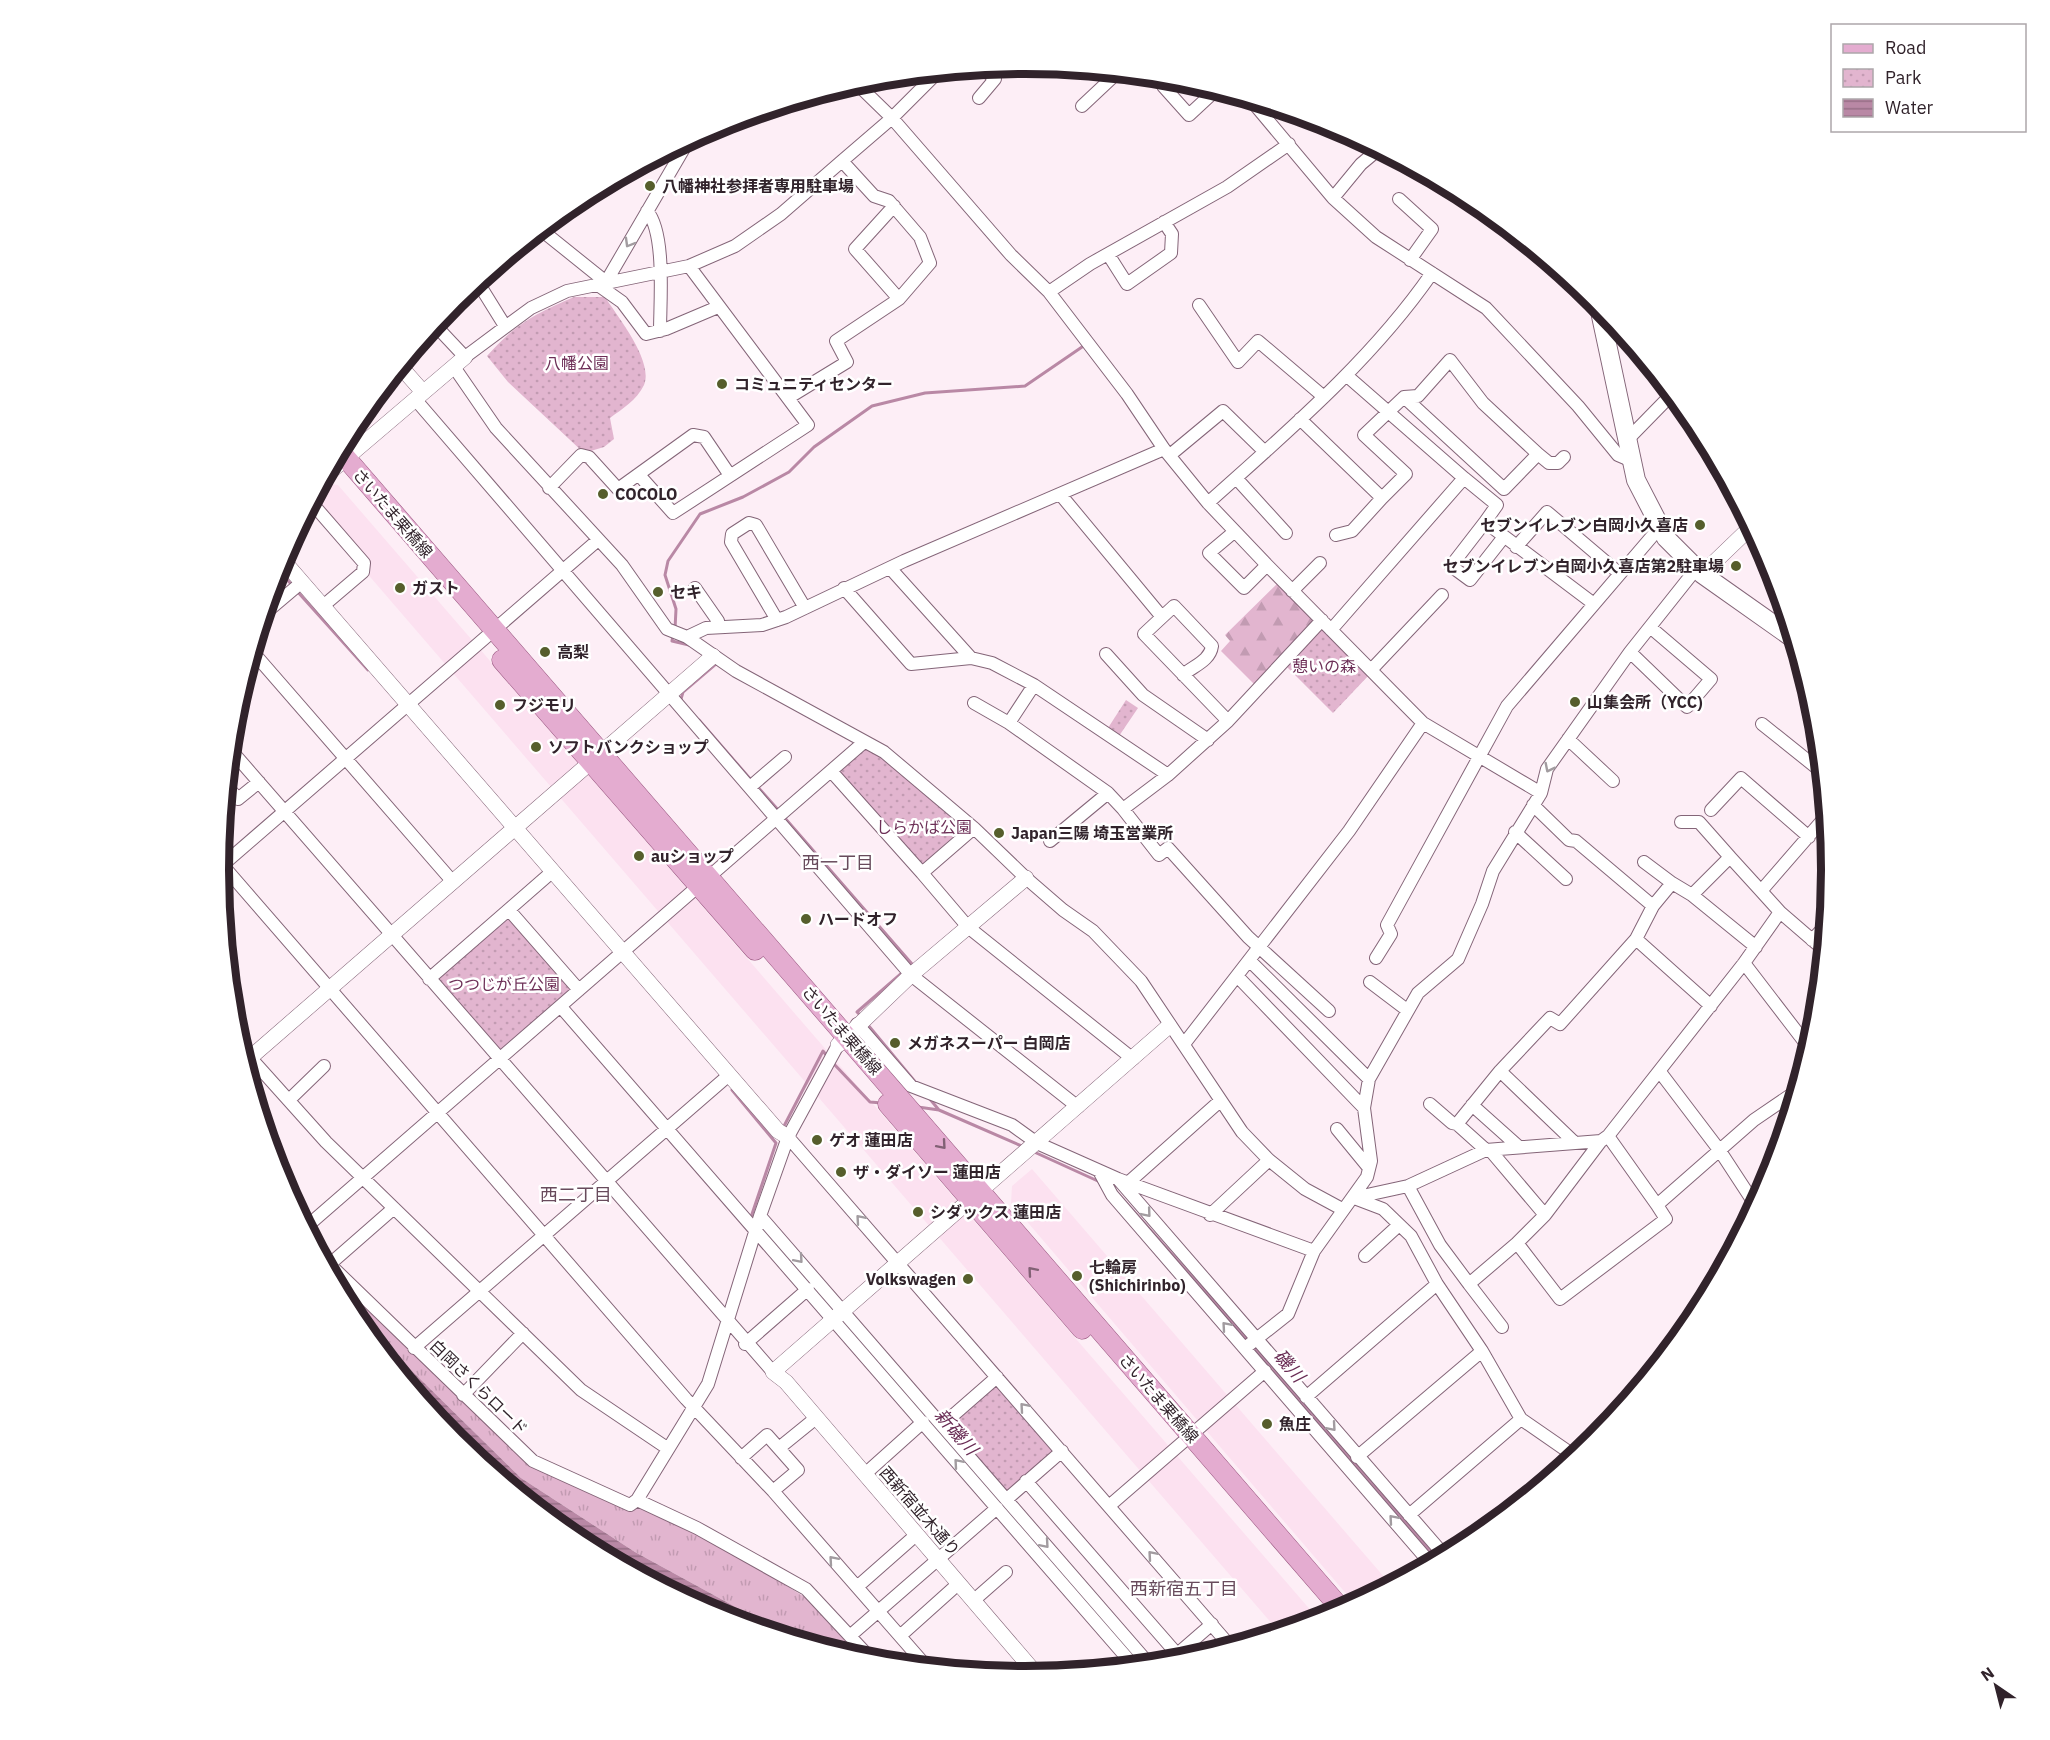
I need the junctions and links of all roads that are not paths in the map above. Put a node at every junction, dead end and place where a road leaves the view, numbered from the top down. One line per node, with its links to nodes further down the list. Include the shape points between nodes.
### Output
1 (989, 75): 7 (street, via 995,80)
2 (1111, 78): 8 (street)
3 (932, 79): 10 (street)
4 (1163, 86): 6 (street, via 1189,115)
5 (864, 90): 10 (street)
6 (1210, 96)
7 (979, 99)
8 (1082, 106)
9 (1259, 109): 11 (street)
10 (892, 118): 14 (street); 28 (street, via 1011,255)
11 (1289, 144): 15 (street); 19 (street, via 1227,187)
12 (682, 152): 18 (street)
13 (1373, 154): 15 (street)
14 (842, 161): 17 (street, via 874,196); 23 (street, via 751,236 715,257)
15 (1333, 198): 22 (street, via 1376,237)
16 (1400, 199): 22 (street, via 1432,229)
17 (894, 206): 29 (street, via 920,237 930,262); 29 (street, via 855,249)
18 (647, 212): 24 (street, via 655,220); 26 (street, one-way to 26)
19 (1164, 222): 21 (street); 21 (street, via 1172,234 1171,253 1127,284)
20 (546, 234): 26 (street)
21 (1108, 254): 28 (street)
22 (1410, 260): 25 (street)
23 (689, 266): 24 (street); 31 (street)
24 (660, 273): 26 (street); 35 (street)
25 (1432, 273): 38 (street, via 1399,318); 52 (street, via 1486,308 1618,455)
26 (602, 284): 33 (street, via 567,291); 35 (street, via 622,302 646,334)
27 (482, 288): 33 (street)
28 (1049, 292): 47 (street)
29 (899, 299): 41 (street, via 836,341 847,362)
30 (1199, 305): 40 (street, via 1238,362 1258,341)
31 (718, 307): 35 (street); 41 (street)
32 (1604, 324): 46 (main road)
33 (505, 326): 36 (street)
34 (439, 331): 36 (street)
35 (660, 331)
36 (459, 362): 39 (street); 58 (street, via 496,428)
37 (404, 372): 39 (street)
38 (1346, 375): 40 (street); 44 (street)
39 (419, 396): 50 (street); 76 (street)
40 (1324, 397): 45 (street)
41 (788, 398): 55 (street, via 808,425)
42 (1404, 398): 44 (street); 49 (street, via 1504,489); 49 (street, via 1418,396 1450,360 1483,403)
43 (1667, 399): 46 (street)
44 (1388, 411): 57 (street); 60 (street, via 1364,435 1406,474)
45 (1300, 419): 48 (street); 60 (street)
46 (1628, 439): 52 (main road)
47 (1167, 452): 48 (street, via 1224,411); 59 (street); 61 (street)
48 (1265, 452): 56 (street)
49 (1538, 454): 51 (street, via 1549,463 1558,463)
50 (345, 456)
51 (1564, 457)
52 (1632, 461): 64 (main road, via 1641,493)
53 (339, 466): 95 (main road, さいたま栗橋線)
54 (639, 474): 55 (street, via 673,513); 55 (street, via 693,435 704,437); 58 (street, via 618,489 589,457 581,455)
55 (729, 474)
56 (1236, 478): 61 (street); 67 (street)
57 (1464, 478): 63 (street, via 1497,505); 93 (street)
58 (549, 488): 70 (street)
59 (1060, 494): 75 (street); 88 (street)
60 (1382, 498): 68 (street, via 1352,531)
61 (1208, 503): 65 (street)
62 (316, 508): 86 (street, via 364,564 363,572)
63 (1485, 522): 69 (street); 69 (street, via 1452,566 1470,580)
64 (1660, 527): 77 (main road, via 1673,548); 78 (street)
65 (1234, 531): 73 (street); 73 (street, via 1209,554 1244,588)
66 (1745, 532): 77 (street)
67 (1286, 533)
68 (1336, 535)
69 (1503, 538): 71 (street)
70 (598, 540): 76 (street); 96 (street, via 622,566 667,629)
71 (1516, 547): 78 (street, via 1547,512); 84 (street)
72 (1320, 563): 82 (street)
73 (1267, 565): 82 (street)
74 (288, 567): 79 (street)
75 (890, 568): 81 (street); 101 (street)
76 (562, 570): 95 (street); 105 (street)
77 (1699, 572): 92 (street); 94 (main road)
78 (1619, 573): 84 (street)
79 (302, 582): 85 (street); 86 (street)
80 (695, 588): 91 (street)
81 (844, 588): 87 (street); 101 (street, via 911,664)
82 (1292, 591): 90 (street)
83 (1442, 594): 102 (street)
84 (1594, 604): 118 (street, via 1507,706)
85 (274, 606)
86 (323, 606): 107 (street)
87 (805, 608): 89 (street); 89 (street, via 756,525 749,523 732,534 731,542)
88 (1162, 617): 103 (street, via 1144,634); 103 (street, via 1174,606 1212,646 1203,662)
89 (777, 620): 91 (street, via 762,625)
90 (1322, 620): 93 (street); 108 (street)
91 (719, 627): 96 (street)
92 (1650, 627): 97 (street); 97 (street, via 1711,679 1687,707)
93 (1331, 630): 102 (street)
94 (1784, 632)
95 (489, 634): 107 (street); 117 (main road, さいたま栗橋線)
96 (687, 637): 99 (street)
97 (1630, 652): 112 (street)
98 (1106, 654): 113 (street, via 1143,695)
99 (712, 657): 105 (street); 114 (street)
100 (258, 658): 116 (street)
101 (971, 658): 104 (street, via 992,663)
102 (1371, 670): 110 (street)
103 (1183, 675): 108 (street)
104 (1034, 685): 109 (street); 122 (street)
105 (670, 694): 117 (street); 125 (street)
106 (974, 703): 109 (street)
107 (408, 705): 116 (street); 136 (street)
108 (1228, 721): 113 (street)
109 (1009, 723): 127 (street)
110 (1424, 723): 118 (street); 162 (street, via 1349,831)
111 (1762, 724): 120 (street)
112 (1568, 739): 123 (street); 128 (street, one-way to 128, via 1547,769)
113 (1208, 740): 122 (street)
114 (863, 743): 121 (street); 137 (street, via 884,752)
115 (785, 757): 125 (street)
116 (346, 758): 132 (street); 150 (street)
117 (596, 758): 136 (street); 149 (main road, さいたま栗橋線)
118 (1480, 758): 128 (street); 166 (street, via 1387,925 1391,934)
119 (236, 759): 124 (street)
120 (1815, 766)
121 (831, 771): 133 (street); 145 (street)
122 (1168, 775): 130 (street)
123 (1613, 781)
124 (259, 783): 126 (street, via 238,799); 132 (street)
125 (750, 787): 133 (street)
126 (232, 793)
127 (1108, 793): 130 (street); 140 (street)
128 (1541, 793): 129 (street)
129 (1533, 805): 138 (street); 154 (street, via 1569,840 1576,841)
130 (1123, 809): 162 (street, via 1159,855 1168,848 1248,937)
131 (1711, 810): 139 (street, via 1741,778)
132 (284, 812): 141 (street); 159 (street)
133 (776, 818): 149 (street); 169 (street)
134 (1681, 822): 142 (street, via 1700,822)
135 (1820, 823): 139 (street)
136 (515, 828): 144 (street); 150 (street)
137 (974, 828): 145 (street); 147 (street)
138 (1515, 832): 148 (street); 177 (street, via 1493,871 1458,959 1418,993)
139 (1809, 837): 152 (street)
140 (1050, 841)
141 (229, 857)
142 (1730, 857): 152 (street); 153 (street)
143 (1644, 862): 151 (street)
144 (553, 871): 155 (street); 165 (street)
145 (922, 873): 157 (street)
146 (229, 875): 173 (street)
147 (1026, 878): 157 (street); 179 (street, via 1093,931 1141,981)
148 (1566, 879)
149 (704, 881): 165 (street); 180 (main road, さいたま栗橋線)
150 (453, 882): 159 (street)
151 (1672, 883): 153 (street); 154 (street)
152 (1761, 891): 156 (street)
153 (1692, 895): 164 (street)
154 (1653, 906): 160 (street)
155 (509, 910): 171 (street); 174 (street)
156 (1780, 912): 161 (street); 164 (street)
157 (968, 927): 169 (street); 184 (street)
158 (1819, 933): 161 (street)
159 (391, 936): 171 (street); 173 (street)
160 (1636, 939): 176 (street); 188 (street, via 1560,1024 1550,1018)
161 (1812, 940): 163 (street)
162 (1260, 945): 167 (street); 178 (street)
163 (1818, 945)
164 (1756, 947): 168 (street)
165 (622, 952): 174 (street); 190 (street)
166 (1376, 958)
167 (1249, 960): 170 (street); 191 (street)
168 (1744, 963): 176 (street); 181 (street)
169 (911, 975): 180 (street); 197 (street)
170 (1237, 976): 182 (street); 198 (street)
171 (429, 979): 185 (street)
172 (1370, 982): 177 (street)
173 (330, 989): 183 (street); 199 (street)
174 (579, 990): 175 (street)
175 (561, 1006): 185 (street); 201 (street)
176 (1711, 1006): 189 (street)
177 (1407, 1010): 191 (street)
178 (1329, 1011)
179 (1169, 1026): 182 (street); 184 (street)
180 (847, 1035): 203 (street); 206 (street, via 911,1086 1012,1125); 217 (main road, さいたま栗橋線)
181 (1803, 1039)
182 (1184, 1044): 194 (street)
183 (251, 1056)
184 (1133, 1059): 197 (street)
185 (499, 1060): 199 (street); 215 (street)
186 (254, 1066): 193 (street)
187 (324, 1066): 193 (street)
188 (1500, 1071): 196 (street); 205 (street)
189 (1660, 1072): 204 (street); 209 (street)
190 (729, 1075): 201 (street); 203 (street, via 778,1131)
191 (1369, 1079): 198 (street)
192 (1788, 1097): 209 (street, via 1754,1120)
193 (289, 1100): 213 (street)
194 (1220, 1101): 210 (street); 214 (street)
195 (1430, 1104): 200 (street)
196 (1472, 1105): 200 (street); 207 (street)
197 (1078, 1107): 206 (street)
198 (1364, 1108): 211 (street)
199 (438, 1113): 213 (street); 229 (street)
200 (1457, 1124): 208 (street)
201 (666, 1129): 215 (street); 228 (street)
202 (1337, 1129): 211 (street)
203 (788, 1137): 225 (street); 234 (street, one-way to 203)
204 (1605, 1138): 205 (street); 220 (street); 224 (street)
205 (1573, 1141): 207 (street)
206 (1037, 1143): 212 (street); 217 (street)
207 (1519, 1147): 208 (street)
208 (1488, 1150): 216 (street); 224 (street)
209 (1720, 1151): 219 (street); 220 (street)
210 (1269, 1160): 222 (street, via 1305,1189); 223 (street)
211 (1369, 1168): 218 (street)
212 (1099, 1171): 214 (street); 247 (street, one-way to 212, via 1112,1195)
213 (363, 1177): 221 (street); 226 (street)
214 (1123, 1180): 223 (street); 244 (street, one-way to 244)
215 (605, 1182): 229 (street); 241 (street)
216 (1408, 1186): 218 (street); 237 (street, via 1440,1245)
217 (976, 1196): 234 (street); 259 (main road, さいたま栗橋線)
218 (1353, 1198): 222 (street); 227 (street, via 1383,1209)
219 (1750, 1198)
220 (1657, 1205): 230 (street, via 1666,1219 1560,1299)
221 (394, 1208): 233 (street); 239 (street)
222 (1342, 1209): 231 (street)
223 (1210, 1215): 231 (street)
224 (1545, 1215): 230 (street)
225 (760, 1216): 228 (street); 240 (street, one-way to 240)
226 (312, 1223)
227 (1399, 1226): 232 (street); 236 (street, via 1411,1236)
228 (756, 1230): 238 (street); 241 (street)
229 (544, 1234): 239 (street); 254 (street)
230 (1517, 1243): 237 (street)
231 (1314, 1251): 244 (street, via 1288,1314)
232 (1365, 1256)
233 (332, 1262)
234 (899, 1263): 240 (street); 251 (street)
235 (337, 1271): 246 (street, 白岡さくらロード)
236 (1437, 1284): 248 (street); 253 (street)
237 (1469, 1284): 242 (street)
238 (808, 1289): 240 (street); 245 (street)
239 (480, 1291): 243 (street); 246 (street)
240 (839, 1316): 250 (street); 257 (street); 258 (street)
241 (728, 1323): 245 (street); 254 (street, via 708,1384)
242 (1502, 1327)
243 (522, 1334): 252 (street); 260 (street, via 581,1390)
244 (1257, 1340): 247 (street); 253 (street)
245 (745, 1344): 250 (street)
246 (414, 1348): 252 (street, 白岡さくらロード)
247 (1245, 1348): 249 (street)
248 (1482, 1351): 256 (street); 264 (street)
249 (1264, 1371): 259 (street); 277 (street, one-way to 249)
250 (773, 1372): 255 (street, 西新宿並木通り)
251 (998, 1377): 258 (street); 262 (street, one-way to 251)
252 (463, 1395): 270 (street, 白岡さくらロード, via 533,1461 630,1505)
253 (1306, 1397): 264 (street, one-way to 264)
254 (693, 1407): 260 (street); 265 (street)
255 (816, 1418): 261 (street); 266 (street, 西新宿並木通り)
256 (1521, 1419): 263 (street); 273 (street)
257 (923, 1422): 266 (street); 272 (street, one-way to 257)
258 (942, 1425): 269 (street)
259 (1187, 1439): 271 (street); 282 (main road, さいたま栗橋線); 283 (main road, さいたま栗橋線)
260 (667, 1448): 270 (street)
261 (779, 1448): 265 (street, via 767,1435); 268 (street, via 798,1470)
262 (1062, 1451): 267 (street); 271 (street)
263 (1568, 1452)
264 (1357, 1457): 273 (street)
265 (741, 1458): 268 (street)
266 (865, 1474): 274 (street, 西新宿並木通り)
267 (1026, 1481): 269 (street); 291 (street)
268 (772, 1491): 280 (street, one-way to 268)
269 (1007, 1499): 292 (street, one-way to 292)
270 (637, 1500): 286 (street, via 697,1528 806,1589)
271 (1109, 1506): 285 (street, one-way to 271)
272 (997, 1508): 276 (street); 294 (street)
273 (1409, 1515): 275 (street)
274 (916, 1535): 276 (street, 西新宿並木通り); 280 (street)
275 (1439, 1550)
276 (938, 1558): 279 (street, 西新宿並木通り); 284 (street)
277 (1426, 1558)
278 (1006, 1572): 281 (street)
279 (958, 1584): 281 (street, 西新宿並木通り); 287 (street)
280 (857, 1587): 284 (street)
281 (973, 1601): 295 (street, 西新宿並木通り)
282 (1336, 1603)
283 (1325, 1608)
284 (878, 1610): 286 (street); 287 (street)
285 (1212, 1624): 288 (street); 290 (street)
286 (851, 1635): 289 (street)
287 (900, 1636): 293 (street)
288 (1225, 1640)
289 (863, 1649)
290 (1181, 1651)
291 (1175, 1652)
292 (1143, 1657)
293 (921, 1660)
294 (1129, 1660)
295 (1029, 1666)

